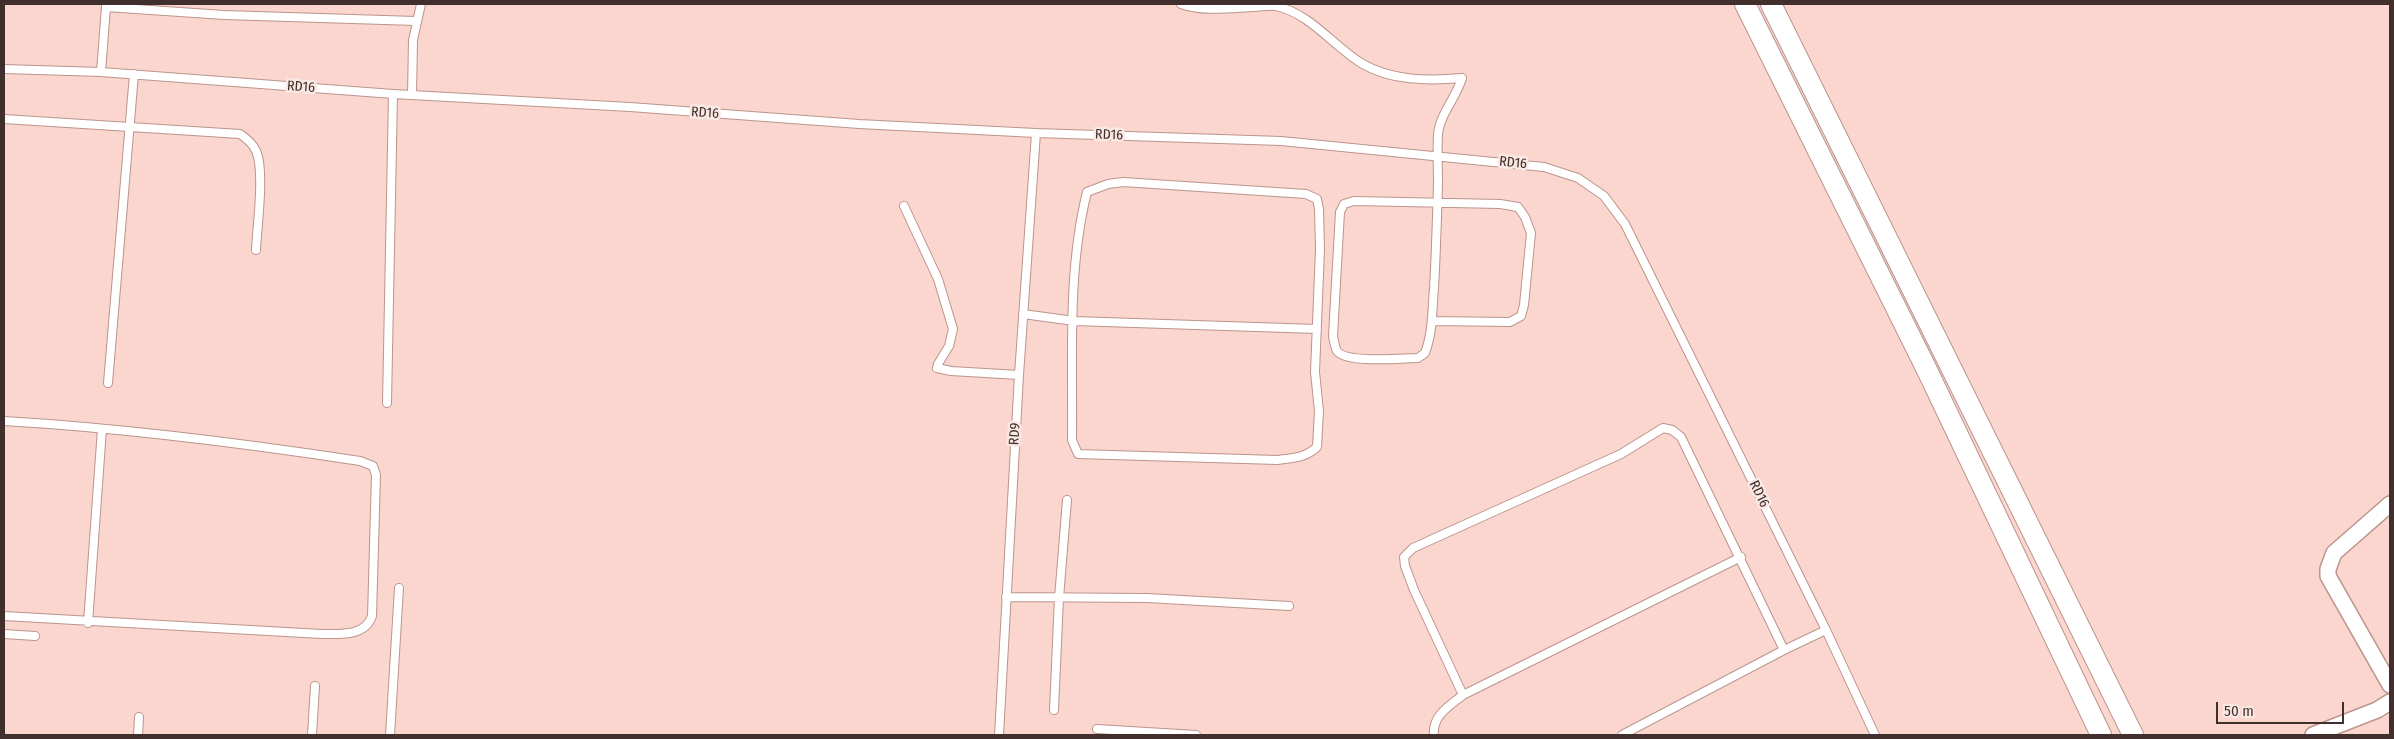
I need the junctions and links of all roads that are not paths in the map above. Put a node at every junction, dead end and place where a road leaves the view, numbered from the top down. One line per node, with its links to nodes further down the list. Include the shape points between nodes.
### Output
1 (421, 4): 6 (lane)
2 (1181, 4): 15 (lane, via 1203,8 1274,6 1299,15 1362,63 1400,78 1432,81 1462,78 1442,118)
3 (1745, 4): 56 (main road, via 1926,368)
4 (1772, 4): 57 (main road)
5 (106, 5): 6 (lane, via 224,15); 8 (lane)
6 (416, 21): 11 (lane)
7 (4, 69): 8 (lane, RD16)
8 (101, 72): 9 (lane, RD16)
9 (134, 74): 10 (lane, RD16); 13 (lane)
10 (393, 94): 11 (lane, RD16); 25 (lane)
11 (412, 95): 14 (lane, RD16)
12 (4, 119): 13 (lane)
13 (129, 128): 18 (lane, via 240,134 249,140 260,168); 24 (lane)
14 (1036, 133): 15 (lane, RD16, via 1281,141); 19 (lane, RD9)
15 (1438, 156): 16 (lane); 37 (lane, RD16, via 1544,167 1578,178 1604,196 1625,224)
16 (1438, 204): 21 (lane); 21 (lane, via 1518,207 1531,233 1521,316 1510,322); 21 (lane, via 1354,201 1344,204 1338,226 1333,336 1338,352 1345,357 1418,358 1425,353)
17 (904, 206): 23 (lane, via 938,279 952,329 949,346 937,368)
18 (256, 250)
19 (1023, 314): 20 (lane); 23 (lane, RD9)
20 (1074, 321): 22 (lane); 22 (lane, via 1075,262 1080,218 1087,192 1108,184 1139,182 1306,194 1316,199 1320,249); 22 (lane, via 1072,440 1078,454 1091,455 1277,460 1300,458 1310,453 1317,447)
21 (1432, 322)
22 (1317, 329)
23 (1019, 375): 32 (lane, RD9)
24 (108, 383)
25 (387, 403)
26 (4, 421): 27 (lane)
27 (102, 429): 36 (lane); 36 (lane, via 248,445 370,463 376,475 372,616 357,632 321,634)
28 (1067, 500): 33 (lane)
29 (2390, 504): 41 (street, via 2334,553 2328,569 2328,576)
30 (1741, 557): 40 (lane); 43 (lane); 43 (lane, via 1681,437 1663,428 1621,454 1414,548 1404,557 1405,566)
31 (399, 588): 50 (lane)
32 (1006, 597): 33 (lane); 51 (lane, RD9)
33 (1059, 598): 34 (lane, via 1147,598); 45 (lane)
34 (1289, 606)
35 (4, 616): 36 (lane)
36 (88, 623)
37 (1826, 630): 40 (lane); 55 (lane, RD16)
38 (4, 634): 39 (lane)
39 (35, 636)
40 (1784, 650): 54 (lane)
41 (2390, 685)
42 (315, 686): 49 (lane)
43 (1463, 694): 53 (lane, via 1438,716 1433,726)
44 (2390, 702): 58 (street)
45 (1054, 710)
46 (140, 717): 48 (lane)
47 (1097, 729): 52 (lane)
48 (138, 735)
49 (312, 735)
50 (390, 735)
51 (999, 735)
52 (1196, 735)
53 (1434, 735)
54 (1622, 735)
55 (1875, 735)
56 (2101, 735)
57 (2133, 735)
58 (2313, 735)

